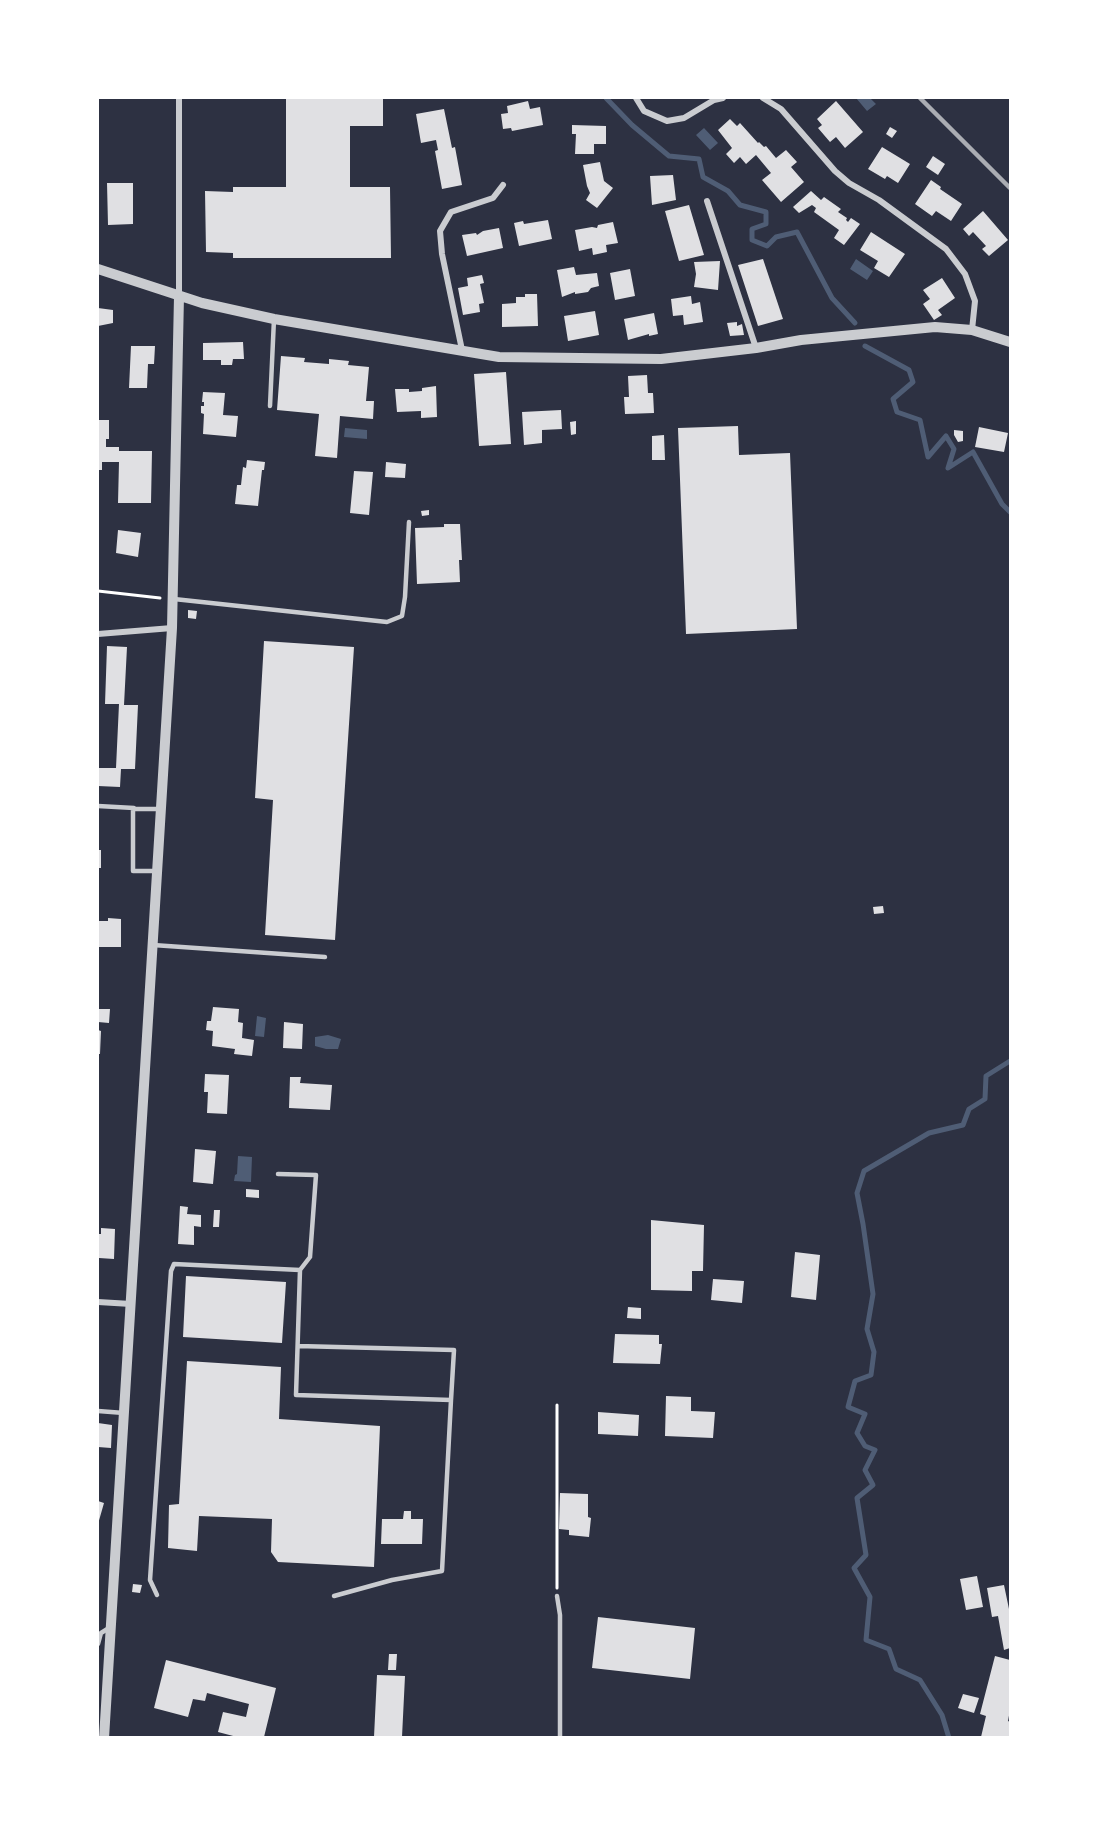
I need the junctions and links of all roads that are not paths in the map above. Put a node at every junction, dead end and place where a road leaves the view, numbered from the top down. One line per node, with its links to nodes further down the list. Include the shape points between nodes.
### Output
1 (179, 98): 8 (street)
2 (636, 98): 3 (street, via 644,111 667,120 684,118)
3 (723, 98)
4 (763, 98): 10 (street, via 781,109 849,183 946,249 964,274 975,301)
5 (503, 186): 13 (street, via 493,198 452,212 440,231)
6 (707, 201): 12 (street)
7 (98, 269): 8 (street)
8 (179, 296): 9 (street); 16 (street)
9 (274, 319): 13 (street); 14 (lane)
10 (972, 330): 11 (street); 12 (street, via 935,327)
11 (1011, 342)
12 (756, 348): 13 (street, via 661,359 608,360 499,357)
13 (462, 351)
14 (270, 406)
15 (409, 522): 16 (lane, via 402,616 387,622)
16 (174, 599): 17 (street)
17 (172, 628): 18 (street); 20 (street)
18 (98, 634)
19 (98, 806): 21 (lane)
20 (162, 808): 21 (lane); 22 (street)
21 (136, 809): 22 (lane, via 133,871)
22 (157, 871): 23 (street)
23 (153, 945): 24 (lane); 28 (street)
24 (325, 957)
25 (278, 1174): 26 (lane, via 316,1175 310,1257)
26 (300, 1270): 29 (lane); 33 (lane, via 174,1264 150,1580)
27 (98, 1302): 28 (street)
28 (131, 1304): 32 (street)
29 (298, 1346): 30 (lane, via 296,1395); 30 (lane, via 454,1350)
30 (451, 1400): 34 (lane, via 442,1571)
31 (98, 1410): 32 (lane)
32 (124, 1413): 36 (street)
33 (157, 1595)
34 (334, 1596)
35 (557, 1596): 39 (lane)
36 (111, 1627): 37 (lane, via 101,1633); 38 (street)
37 (98, 1644)
38 (104, 1737)
39 (560, 1737)

